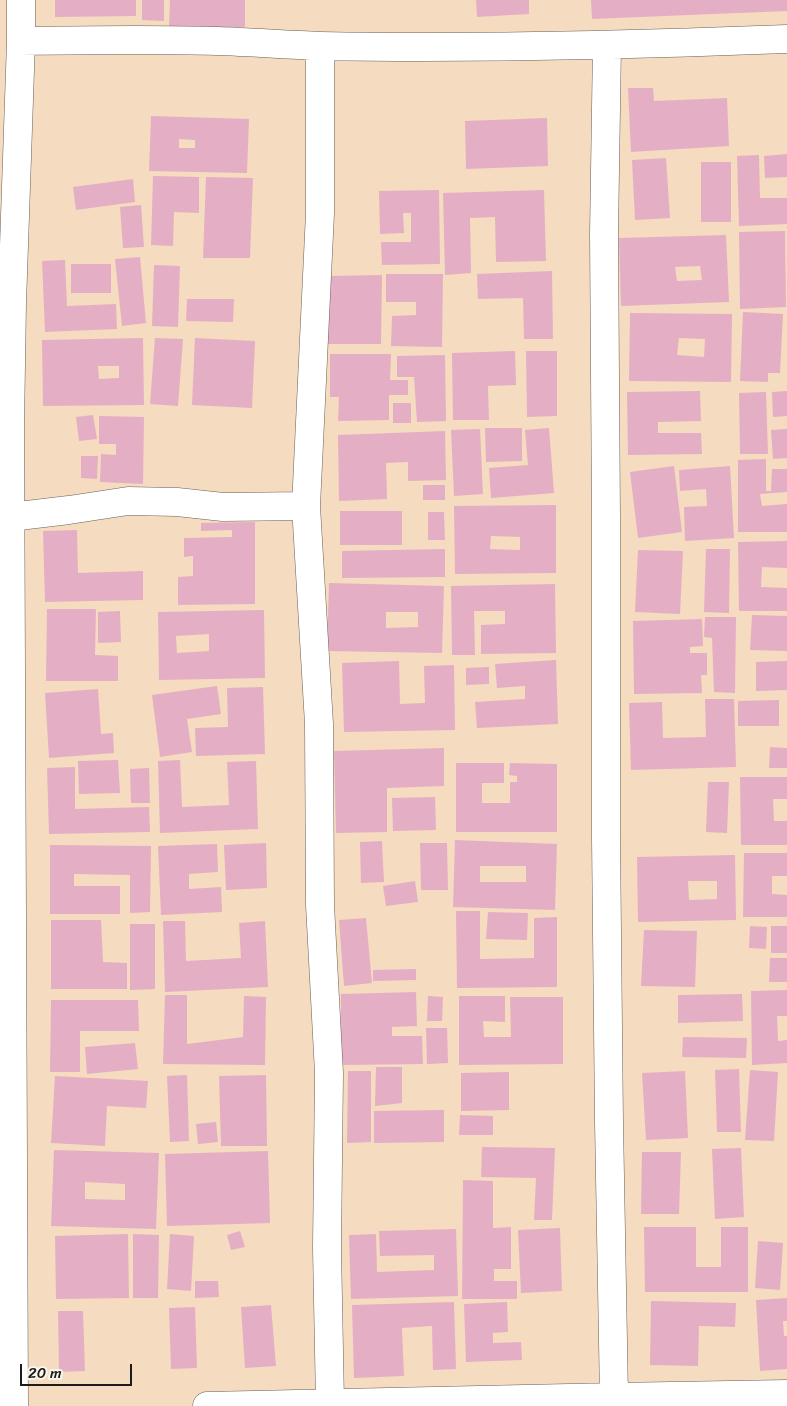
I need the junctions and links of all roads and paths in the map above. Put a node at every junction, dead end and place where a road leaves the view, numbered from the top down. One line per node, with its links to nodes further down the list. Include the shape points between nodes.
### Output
1 (21, 0): 3 (street)
2 (787, 39): 4 (street)
3 (21, 41): 5 (street, via 219,41); 7 (street, via 12,304)
4 (608, 45): 5 (street); 11 (street, via 604,234 606,838)
5 (320, 46): 6 (street, via 320,213)
6 (306, 506): 7 (street, via 223,507 128,501); 12 (street, via 319,724 320,905 329,1073 327,1248)
7 (10, 516): 8 (street)
8 (5, 553): 9 (street)
9 (6, 1095): 13 (street)
10 (787, 1394): 11 (street)
11 (614, 1397): 12 (street)
12 (330, 1403): 14 (street)
13 (14, 1406)
14 (207, 1406)

